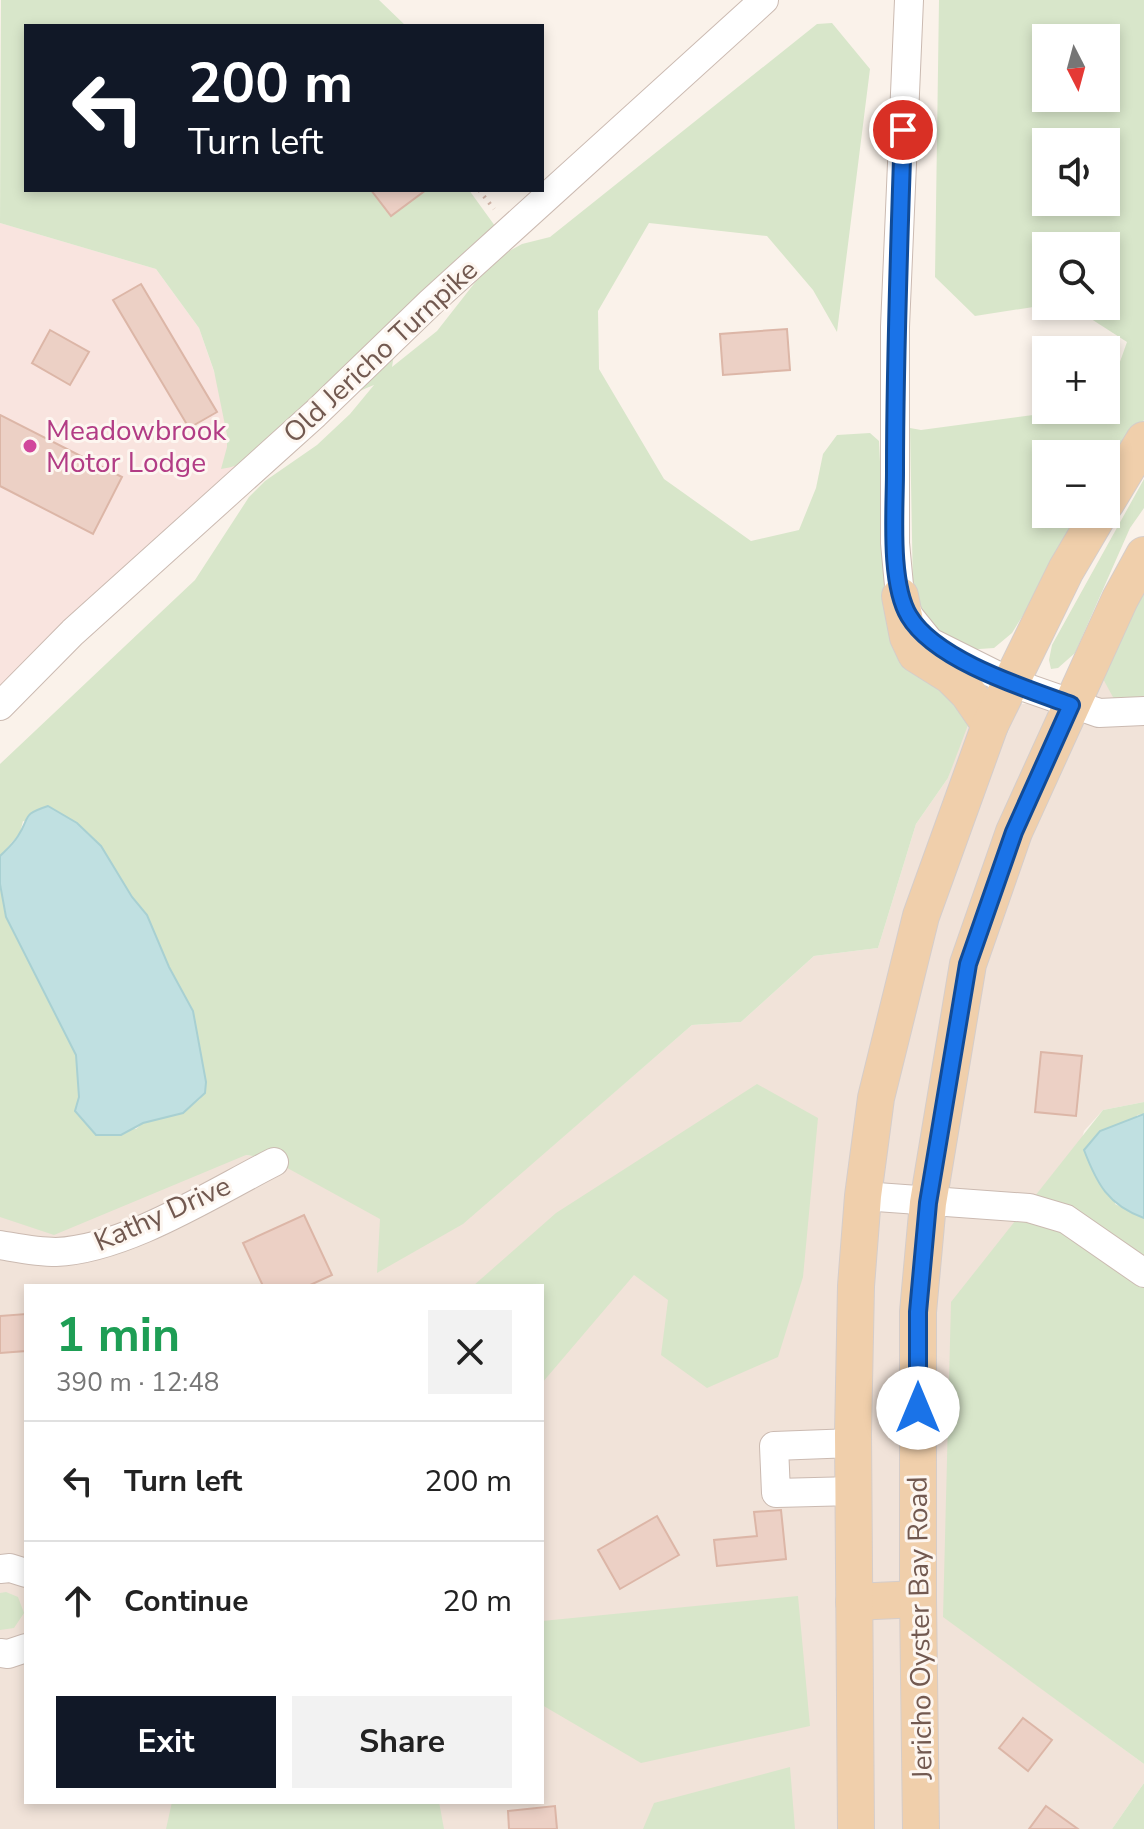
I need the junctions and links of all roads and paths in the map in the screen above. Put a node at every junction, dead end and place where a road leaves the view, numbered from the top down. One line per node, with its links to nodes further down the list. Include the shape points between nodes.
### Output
1 (764, 0): 10 (street, Old Jericho Turnpike, via 73,632)
2 (909, 0): 7 (street, via 895,327 895,543)
3 (1144, 440): 4 (main road)
4 (1120, 480)
5 (1091, 528): 8 (main road)
6 (1144, 555): 9 (main road, Jericho Oyster Bay Road)
7 (900, 596): 8 (street, via 930,642); 12 (main road, via 916,654 951,676)
8 (1010, 682): 9 (street); 12 (main road)
9 (1071, 705): 11 (street, via 1099,713); 15 (main road, Jericho Oyster Bay Road, via 1014,832 968,964)
10 (0, 706)
11 (1144, 711)
12 (990, 725): 14 (main road, via 921,916 876,1098)
13 (274, 1162): 16 (street, Kathy Drive, via 108,1242 54,1252)
14 (863, 1196): 15 (street); 18 (main road)
15 (928, 1203): 17 (street, via 1029,1208 1066,1219); 22 (main road, Jericho Oyster Bay Road, via 918,1312)
16 (0, 1245)
17 (1144, 1273)
18 (853, 1443): 19 (main road); 19 (street, via 774,1446 776,1493)
19 (854, 1491): 23 (main road)
20 (0, 1569): 21 (street)
21 (24, 1572)
22 (918, 1599): 23 (main road); 27 (main road, Jericho Oyster Bay Road)
23 (854, 1602): 26 (main road)
24 (24, 1649): 25 (street)
25 (0, 1653)
26 (856, 1829)
27 (921, 1829)

